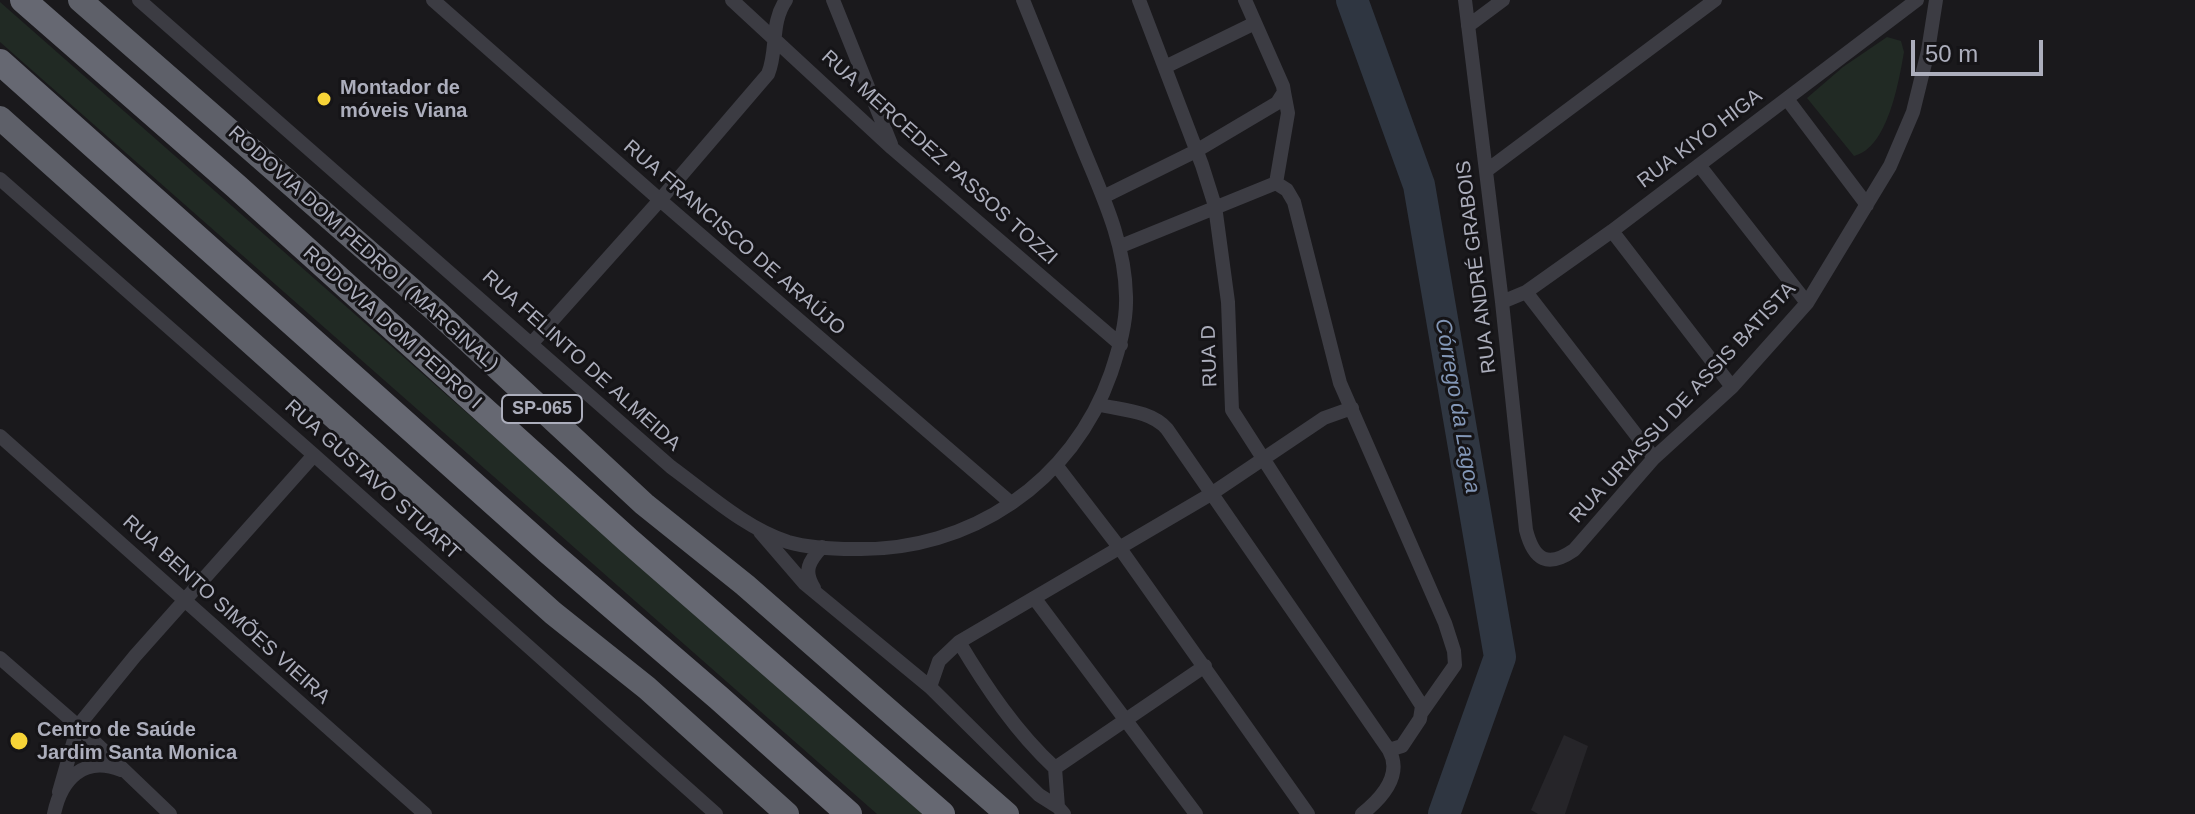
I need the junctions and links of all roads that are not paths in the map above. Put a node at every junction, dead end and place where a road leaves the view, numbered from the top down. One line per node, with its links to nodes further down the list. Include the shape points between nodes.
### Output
1 (23, 0): 76 (highway, RODOVIA DOM PEDRO I / SP-065)
2 (80, 0): 77 (highway, RODOVIA DOM PEDRO I (MARGINAL) / SP-065, via 435,310 644,504)
3 (139, 0): 39 (street, RUA FELINTO DE ALMEIDA)
4 (433, 0): 31 (street, RUA FRANCISCO DE ARAÚJO)
5 (732, 0): 18 (street, RUA MERCEDEZ PASSOS TOZZI)
6 (786, 0): 18 (street)
7 (833, 0): 24 (street)
8 (1023, 0): 30 (street, RUA FELINTO DE ALMEIDA)
9 (1139, 0): 20 (street, RUA D)
10 (1245, 0): 16 (street)
11 (1465, 0): 17 (street, RUA ANDRÉ GRABOIS)
12 (1503, 0): 17 (street)
13 (1715, 0): 27 (street)
14 (1917, 0): 22 (street, RUA KIYO HIGA)
15 (1936, 0): 32 (street, RUA URIASSU DE ASSIS BATISTA, via 1913,112)
16 (1255, 23): 20 (street); 21 (street)
17 (1468, 26): 27 (street, RUA ANDRÉ GRABOIS)
18 (774, 36): 24 (street, RUA MERCEDEZ PASSOS TOZZI); 31 (street, via 768,74)
19 (0, 62): 75 (highway)
20 (1165, 67): 25 (street, RUA D)
21 (1284, 92): 25 (street, via 1277,103); 29 (street, via 1288,113)
22 (1787, 99): 26 (street, RUA KIYO HIGA); 32 (street)
23 (0, 118): 74 (highway, via 553,613 647,688)
24 (892, 148): 40 (street, RUA MERCEDEZ PASSOS TOZZI)
25 (1196, 151): 30 (street); 33 (street, RUA D)
26 (1699, 165): 34 (street, RUA KIYO HIGA); 38 (street)
27 (1486, 171): 37 (street, RUA ANDRÉ GRABOIS)
28 (0, 179): 45 (street, RUA GUSTAVO STUART)
29 (1276, 183): 33 (street); 43 (street, via 1294,202 1340,383)
30 (1103, 197): 35 (street, RUA FELINTO DE ALMEIDA)
31 (660, 200): 39 (street); 50 (street, RUA FRANCISCO DE ARAÚJO)
32 (1867, 205): 38 (street, RUA URIASSU DE ASSIS BATISTA)
33 (1215, 206): 35 (street); 47 (street, RUA D, via 1228,302 1232,410)
34 (1612, 231): 36 (street, RUA KIYO HIGA); 41 (street)
35 (1121, 246): 40 (street, RUA FELINTO DE ALMEIDA, via 1127,298)
36 (1526, 292): 37 (street, RUA KIYO HIGA); 46 (street)
37 (1502, 302): 52 (street, RUA ANDRÉ GRABOIS)
38 (1807, 303): 41 (street, RUA URIASSU DE ASSIS BATISTA)
39 (532, 343): 51 (street, RUA FELINTO DE ALMEIDA, via 671,467)
40 (1121, 345): 42 (street, RUA FELINTO DE ALMEIDA)
41 (1732, 387): 46 (street, RUA URIASSU DE ASSIS BATISTA)
42 (1100, 405): 48 (street, RUA FELINTO DE ALMEIDA); 49 (street, via 1160,421)
43 (1352, 408): 47 (street, via 1324,418); 62 (street, via 1454,651 1455,665)
44 (0, 436): 57 (street, RUA BENTO SIMÕES VIEIRA)
45 (314, 455): 57 (street); 73 (street, RUA GUSTAVO STUART)
46 (1654, 458): 52 (street, RUA URIASSU DE ASSIS BATISTA, via 1574,550 1560,559 1538,556)
47 (1262, 459): 49 (street); 62 (street, RUA D)
48 (1056, 465): 50 (street, RUA FELINTO DE ALMEIDA); 54 (street)
49 (1211, 494): 54 (street); 65 (street)
50 (1011, 503): 53 (street, RUA FELINTO DE ALMEIDA, via 969,528 909,546)
51 (757, 529): 53 (street, RUA FELINTO DE ALMEIDA); 55 (street)
52 (1526, 530)
53 (822, 547): 55 (street, via 807,572)
54 (1119, 547): 56 (street); 60 (street)
55 (816, 592): 61 (street)
56 (1035, 599): 58 (street); 63 (street)
57 (185, 600): 64 (street); 72 (street, RUA BENTO SIMÕES VIEIRA)
58 (959, 642): 61 (street, via 939,661); 66 (street, via 987,688)
59 (0, 658): 64 (street)
60 (1205, 666): 63 (street); 79 (street)
61 (930, 687): 69 (street, via 1039,795)
62 (1422, 712): 65 (street, via 1402,746)
63 (1127, 720): 66 (street); 78 (street)
64 (78, 726): 67 (street); 68 (street)
65 (1389, 750): 80 (street, via 1390,783)
66 (1055, 768): 69 (street)
67 (122, 770): 68 (street, via 88,767); 71 (street)
68 (59, 792): 70 (street)
69 (1061, 810)
70 (54, 814)
71 (170, 814)
72 (425, 814)
73 (716, 814)
74 (787, 814)
75 (849, 814)
76 (942, 814)
77 (1007, 814)
78 (1196, 814)
79 (1308, 814)
80 (1362, 814)

